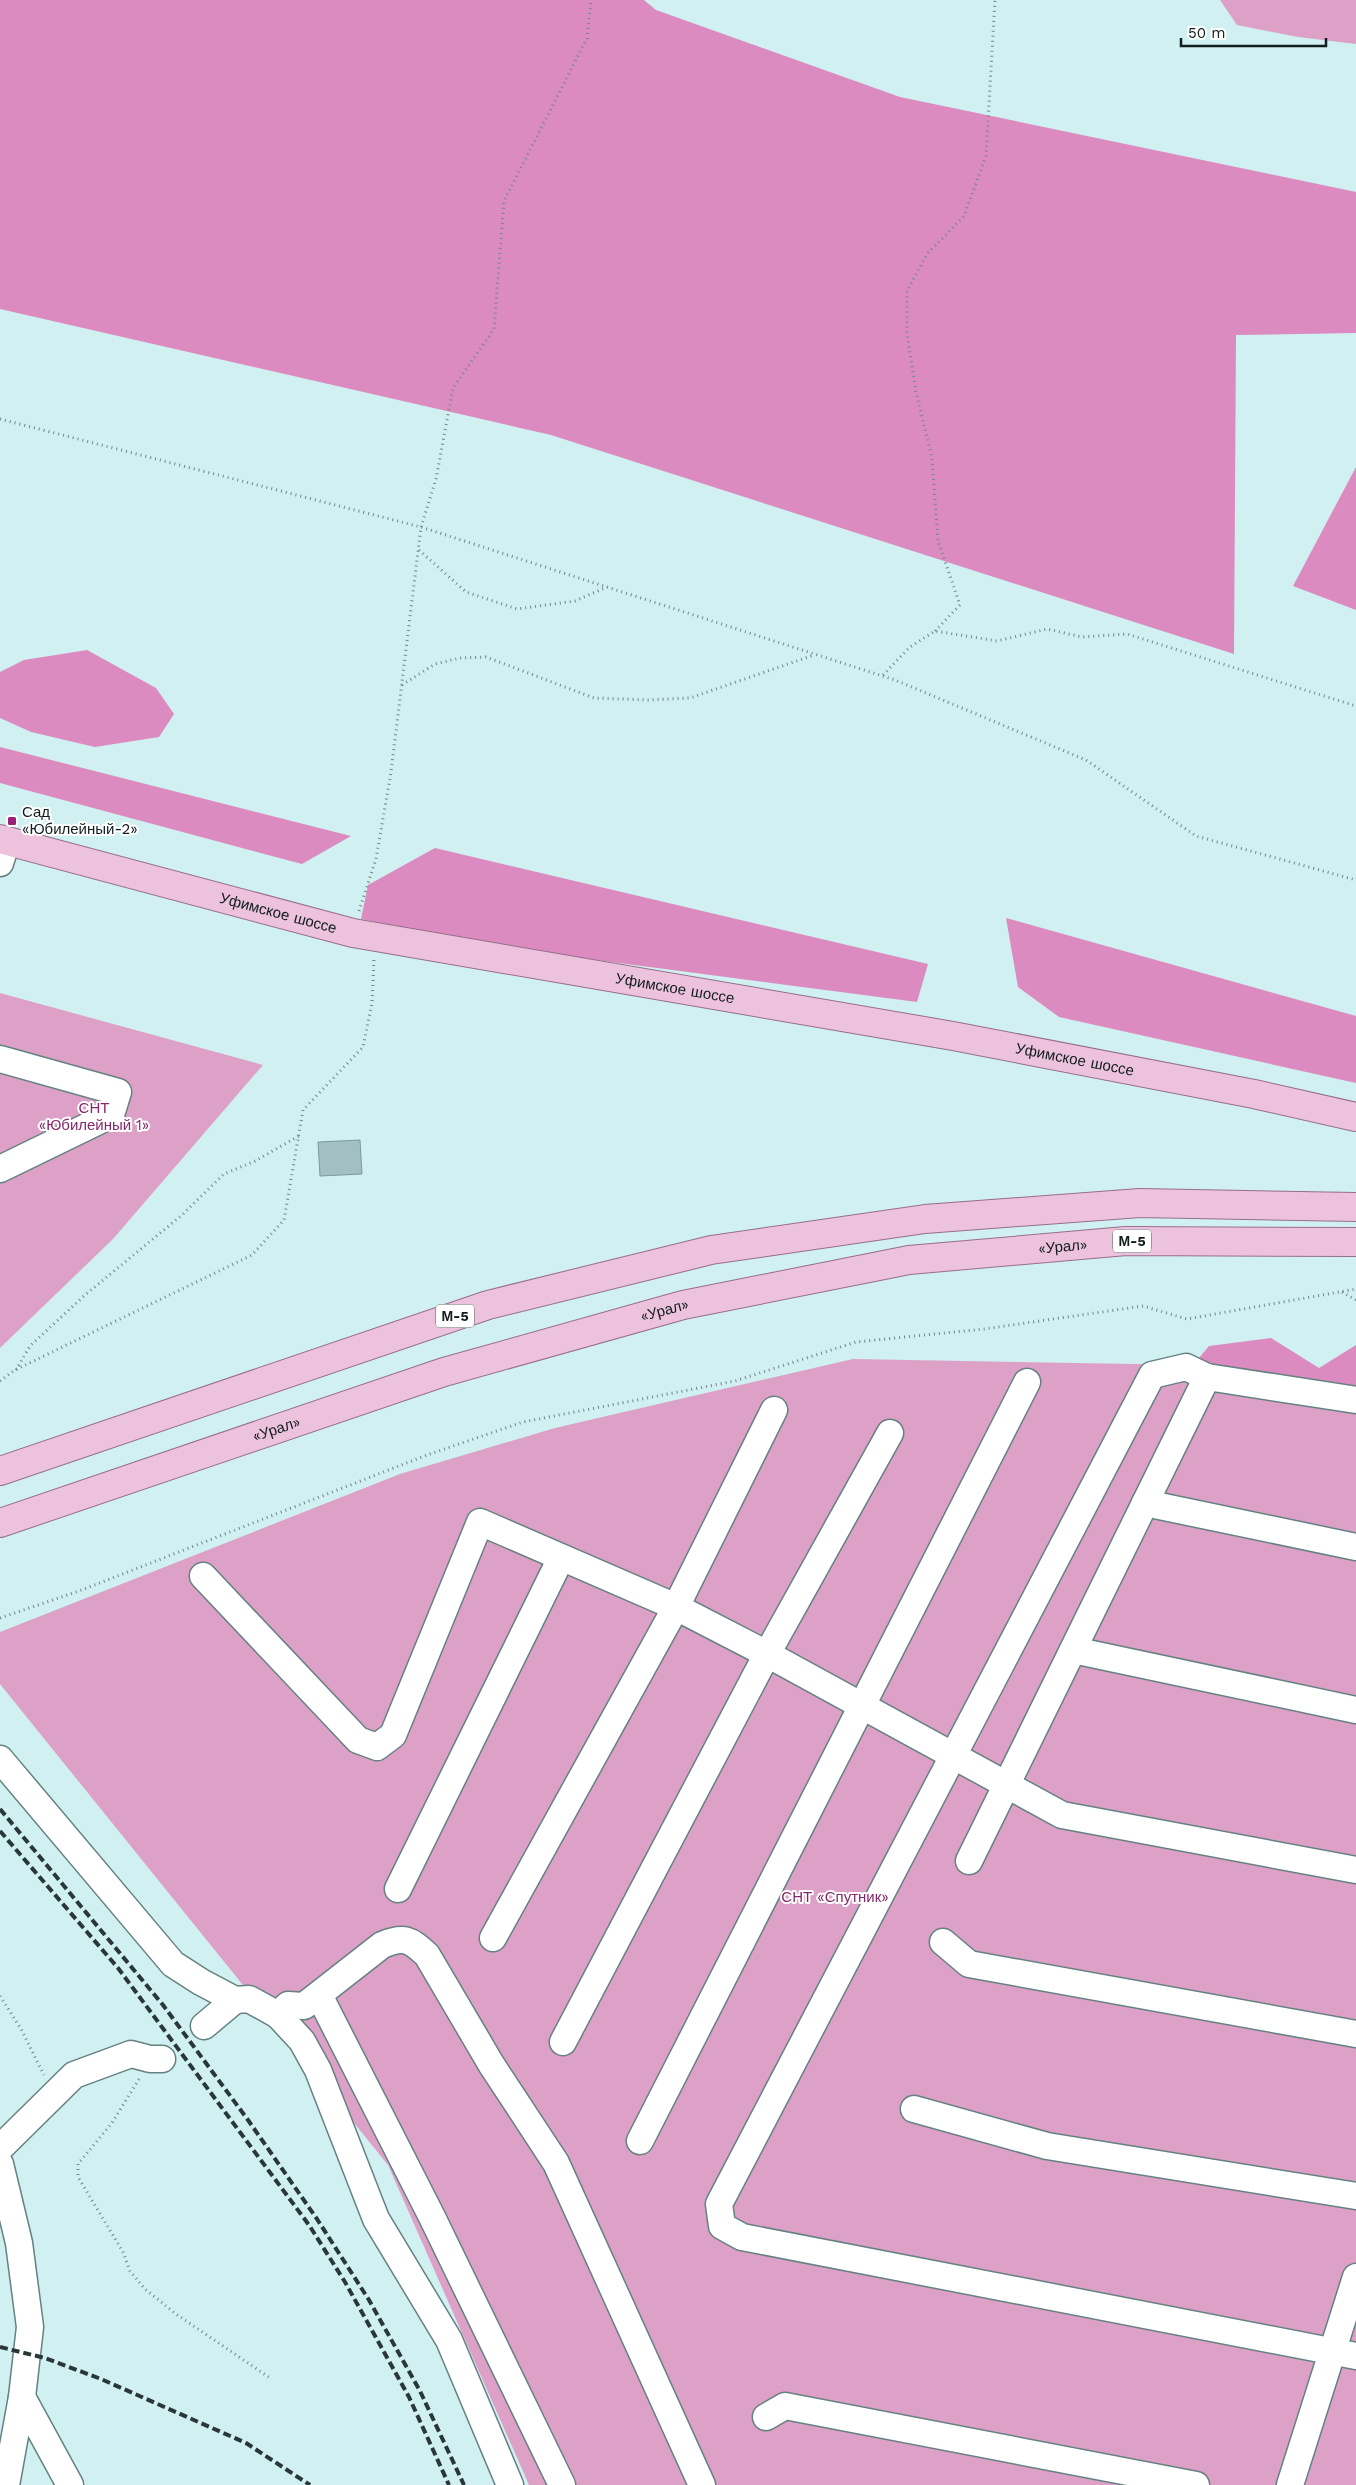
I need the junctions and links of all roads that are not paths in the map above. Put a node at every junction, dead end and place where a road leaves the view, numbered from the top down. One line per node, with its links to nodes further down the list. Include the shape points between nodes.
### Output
1 (2, 848): 3 (main road, Уфимское шоссе, via 364,936 953,1036)
2 (0, 1059): 4 (street, via 118,1092 111,1115)
3 (1356, 1117)
4 (0, 1169)
5 (1356, 1207): 12 (main road, М-5, via 1140,1203 925,1218 712,1250 488,1305)
6 (1356, 1242): 14 (main road, «Урал» / М-5, via 1126,1241 909,1260 683,1305 444,1372)
7 (1207, 1378): 9 (street); 13 (street); 23 (street, via 1186,1366 1152,1375)
8 (1027, 1382): 21 (street)
9 (1356, 1400)
10 (774, 1410): 18 (street)
11 (890, 1433): 20 (street)
12 (0, 1471)
13 (1145, 1503): 15 (street); 19 (street)
14 (0, 1524)
15 (1356, 1546)
16 (562, 1558): 17 (street, via 480,1522 393,1735 377,1747 358,1740); 18 (street); 28 (street)
17 (203, 1576)
18 (676, 1607): 20 (street); 29 (street)
19 (1073, 1650): 22 (street); 25 (street)
20 (767, 1654): 21 (street); 36 (street)
21 (862, 1705): 23 (street); 39 (street)
22 (1356, 1710)
23 (952, 1755): 25 (street); 44 (street, via 719,2204 722,2226 742,2237)
24 (0, 1759): 32 (street, via 173,1964)
25 (1008, 1784): 26 (street); 27 (street, via 1062,1815)
26 (969, 1861)
27 (1356, 1870)
28 (398, 1889)
29 (493, 1938)
30 (943, 1942): 35 (street, via 969,1964)
31 (319, 1995): 33 (street, via 304,2006 288,2005); 50 (street, via 432,2217); 51 (street, via 382,1945 396,1939 412,1941 427,1955 491,2064 556,2163)
32 (235, 2000): 33 (street, via 249,1999); 34 (street)
33 (278, 2015): 49 (street, via 302,2041 318,2070 376,2220 449,2340)
34 (204, 2026)
35 (1356, 2034)
36 (562, 2042)
37 (156, 2059): 40 (street, via 131,2054 74,2075)
38 (914, 2109): 42 (street, via 1047,2146)
39 (640, 2140)
40 (0, 2148)
41 (0, 2164): 45 (street, via 19,2243 30,2327)
42 (1356, 2196)
43 (1356, 2277): 44 (street)
44 (1344, 2354): 53 (street)
45 (22, 2397): 47 (street); 48 (street)
46 (766, 2417): 52 (street, via 785,2406)
47 (6, 2485)
48 (70, 2485)
49 (510, 2485)
50 (562, 2485)
51 (702, 2485)
52 (1196, 2485)
53 (1290, 2485)

